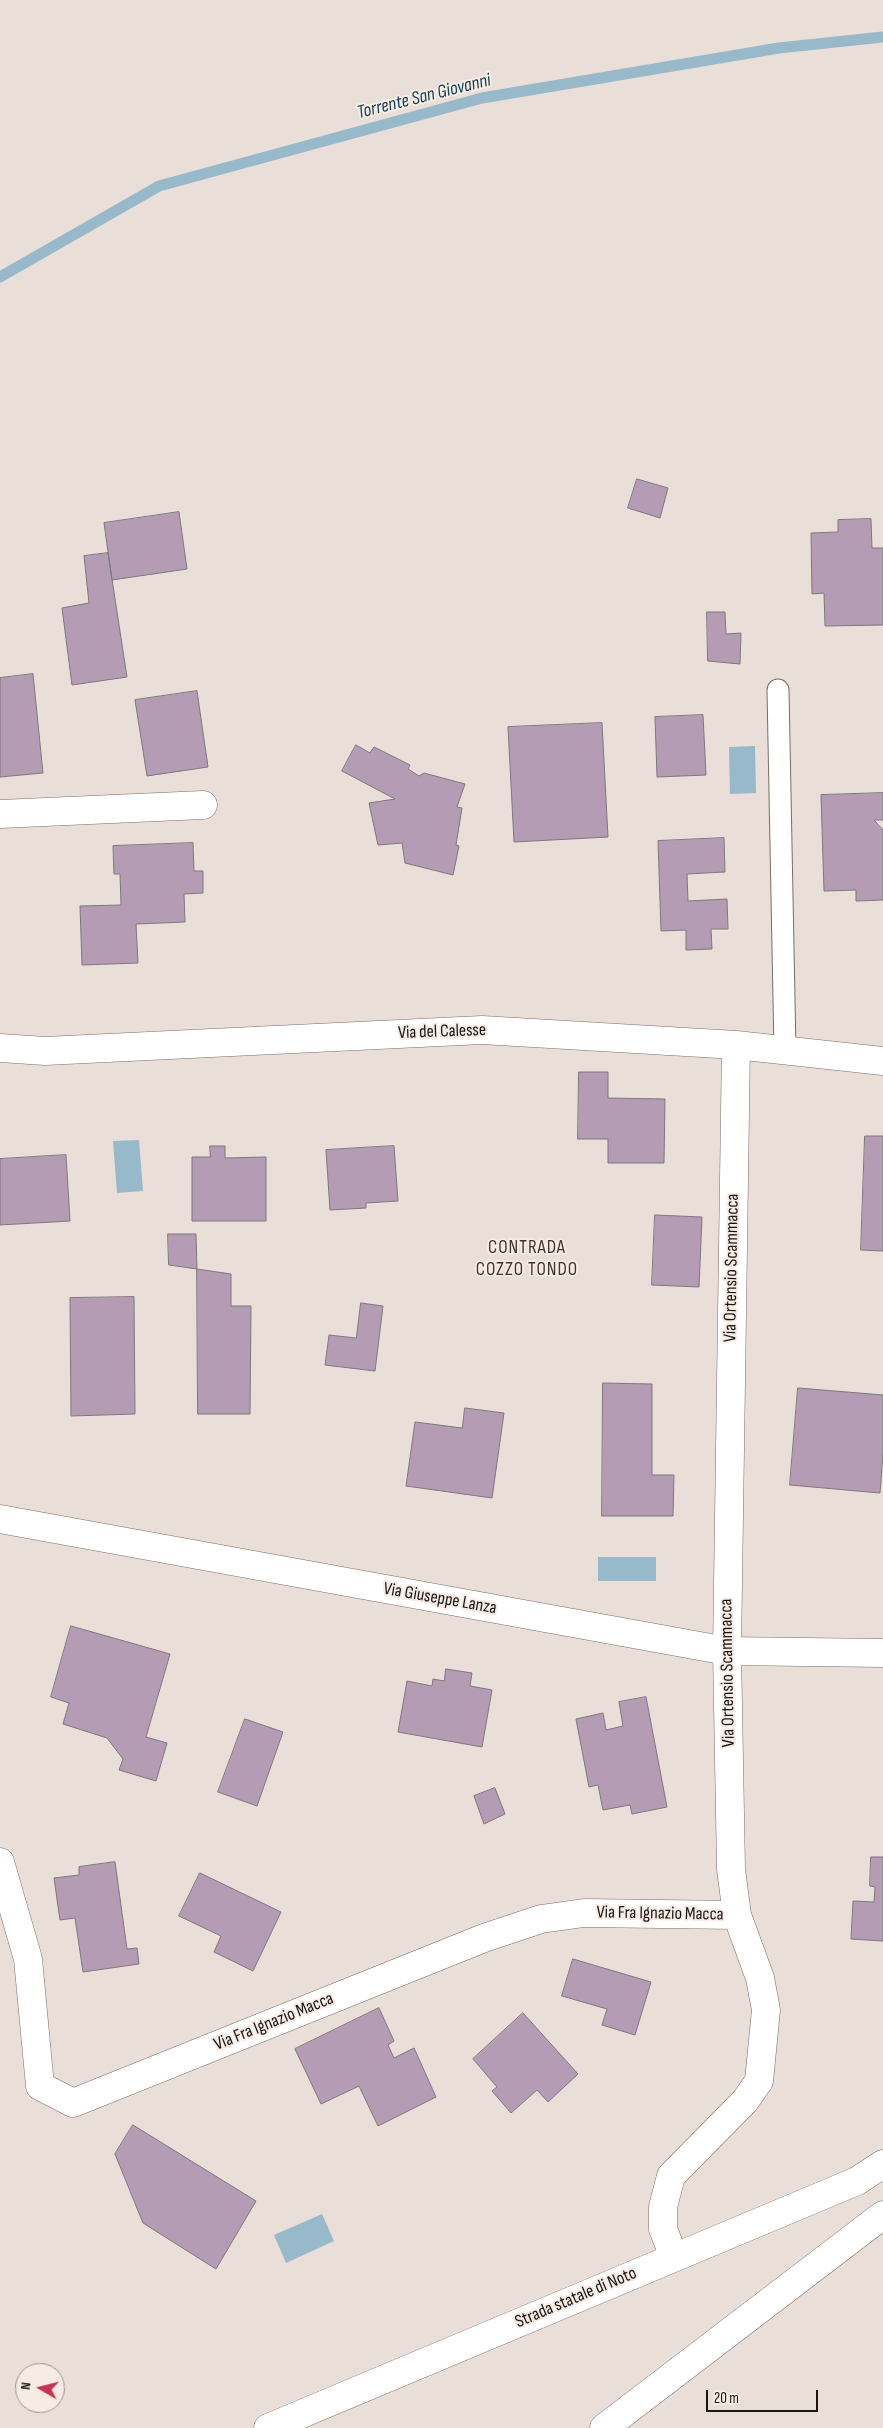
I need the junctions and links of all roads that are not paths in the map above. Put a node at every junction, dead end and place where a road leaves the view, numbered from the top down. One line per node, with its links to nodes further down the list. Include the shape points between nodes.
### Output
1 (778, 690): 6 (lane)
2 (203, 805): 3 (street)
3 (0, 814)
4 (736, 1046): 5 (street, Via del Calesse, via 482,1030 45,1051); 6 (street, Via del Calesse); 9 (street, Via Ortensio Scammacca)
5 (0, 1048)
6 (785, 1051): 7 (street, Via del Calesse)
7 (883, 1061)
8 (0, 1519): 9 (street, Via Giuseppe Lanza)
9 (727, 1651): 10 (street, Via Giuseppe Lanza); 12 (street, Via Ortensio Scammacca, via 731,1869)
10 (883, 1654)
11 (0, 1862): 12 (street, Via Fra Ignazio Macca, via 28,1959 40,2086 73,2103 484,1938 541,1919 584,1913)
12 (737, 1915): 15 (street, Via Ortensio Scammacca, via 760,1978 766,2010 759,2081 745,2101 671,2176 663,2207 663,2229)
13 (883, 2164): 15 (street, Strada statale di Noto, via 857,2181)
14 (883, 2215): 17 (street)
15 (674, 2257): 16 (street, Strada statale di Noto)
16 (268, 2428)
17 (604, 2428)

